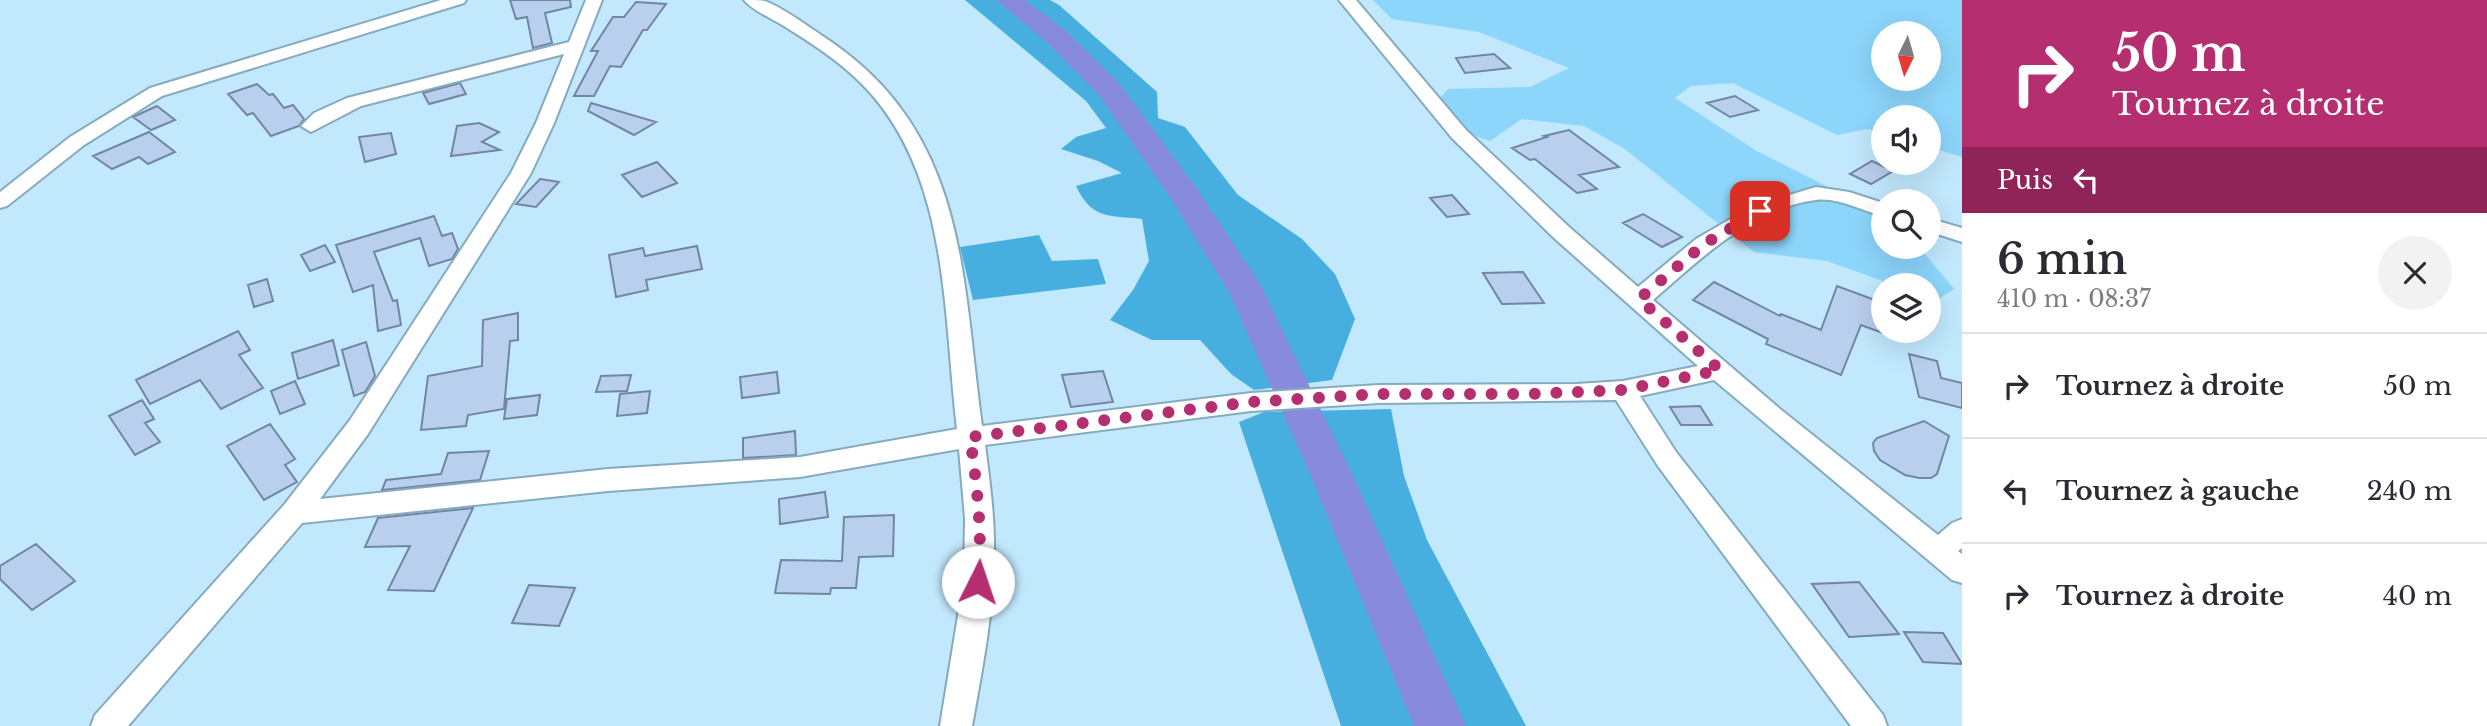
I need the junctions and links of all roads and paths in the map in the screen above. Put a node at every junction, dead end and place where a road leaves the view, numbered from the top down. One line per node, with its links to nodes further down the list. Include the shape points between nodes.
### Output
1 (458, 0): 7 (street, via 156,93 77,141)
2 (594, 0): 5 (street)
3 (752, 0): 14 (street, via 863,76 894,107 912,138 937,200 950,259)
4 (1347, 0): 11 (street, via 1483,159)
5 (576, 45): 6 (street, via 354,102); 15 (street, via 514,185 359,427)
6 (311, 126)
7 (0, 202)
8 (1871, 205): 11 (street, via 1816,193 1760,211 1704,244)
9 (1941, 228): 10 (street)
10 (1962, 235)
11 (1639, 299): 12 (street)
12 (1720, 370): 13 (street); 17 (street)
13 (1623, 390): 14 (street, via 1378,394 1251,402); 21 (street, via 1667,459)
14 (970, 437): 15 (street, via 800,467 608,480); 20 (street, via 980,558)
15 (294, 513): 19 (street)
16 (1962, 531): 17 (street)
17 (1938, 551): 18 (street)
18 (1962, 571)
19 (107, 726)
20 (956, 726)
21 (1871, 726)

